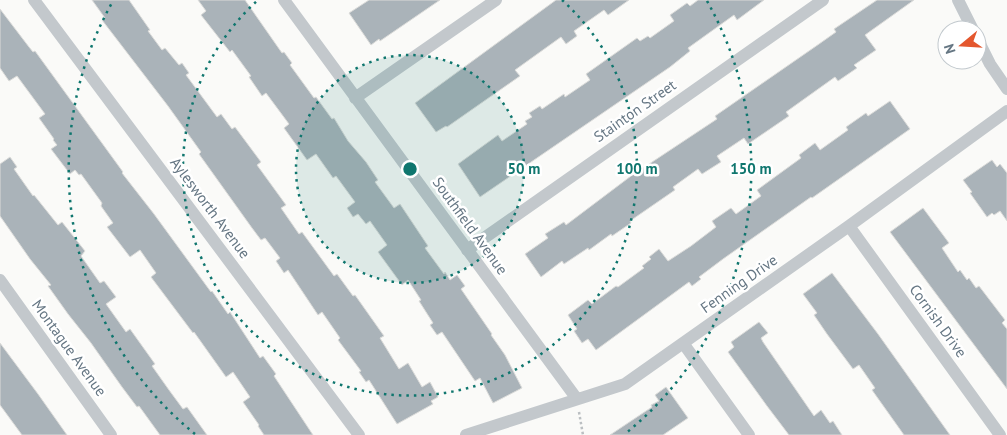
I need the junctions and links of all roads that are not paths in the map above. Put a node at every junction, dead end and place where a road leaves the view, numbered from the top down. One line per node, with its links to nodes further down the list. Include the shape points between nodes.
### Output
1 (34, 0): 17 (street, Aylesworth Avenue)
2 (284, 0): 9 (street, Southfield Avenue)
3 (496, 0): 9 (street)
4 (823, 0): 12 (street, Stainton Street)
5 (958, 0): 6 (street)
6 (968, 20)
7 (987, 58): 8 (street)
8 (1007, 89)
9 (355, 98): 12 (street, Southfield Avenue)
10 (1007, 111): 11 (street, Fenning Drive)
11 (849, 226): 14 (street, Fenning Drive); 20 (street, Cornish Drive)
12 (467, 250): 15 (street, Southfield Avenue)
13 (0, 280): 16 (street, Montague Avenue)
14 (683, 343): 15 (street, Fenning Drive, via 625,384); 19 (street)
15 (576, 399): 18 (street, Fenning Drive)
16 (111, 435)
17 (359, 435)
18 (466, 435)
19 (749, 435)
20 (1000, 435)

